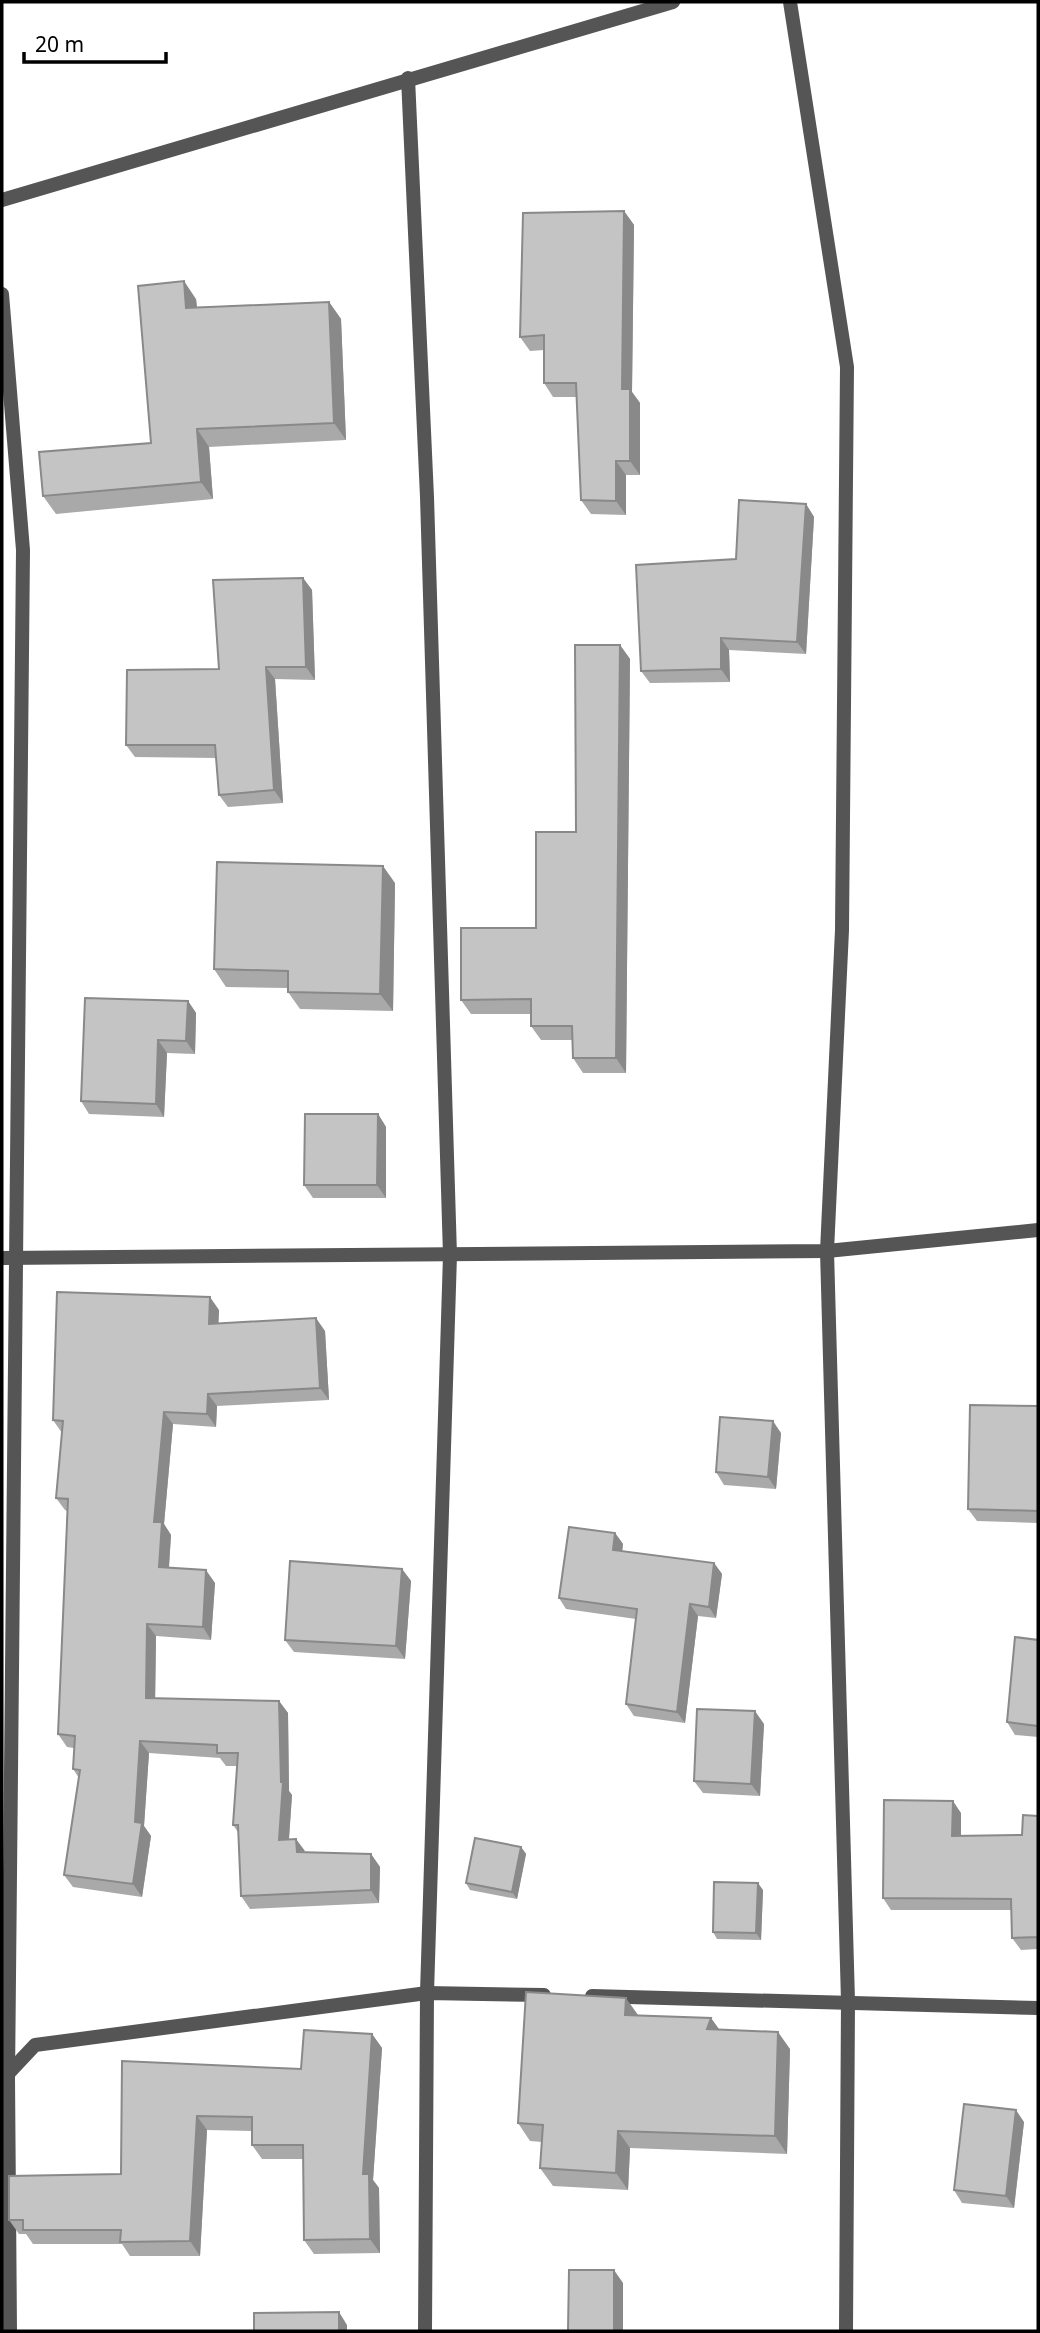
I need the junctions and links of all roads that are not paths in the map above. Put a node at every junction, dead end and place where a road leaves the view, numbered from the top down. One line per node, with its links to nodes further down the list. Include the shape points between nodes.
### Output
1 (673, 2): 3 (street)
2 (790, 2): 7 (street, via 847,367 842,930)
3 (408, 78): 4 (street); 8 (street, via 427,510)
4 (2, 200)
5 (2, 294): 9 (street, via 23,550)
6 (1038, 1230): 7 (street)
7 (827, 1251): 8 (street); 11 (street)
8 (450, 1255): 9 (street); 10 (street)
9 (8, 1257): 13 (street, via 16,1466)
10 (427, 1993): 11 (street); 13 (street, via 35,2046); 15 (street)
11 (848, 2001): 12 (street); 16 (street)
12 (1038, 2008)
13 (5, 2078): 14 (street)
14 (10, 2331)
15 (425, 2331)
16 (846, 2331)

